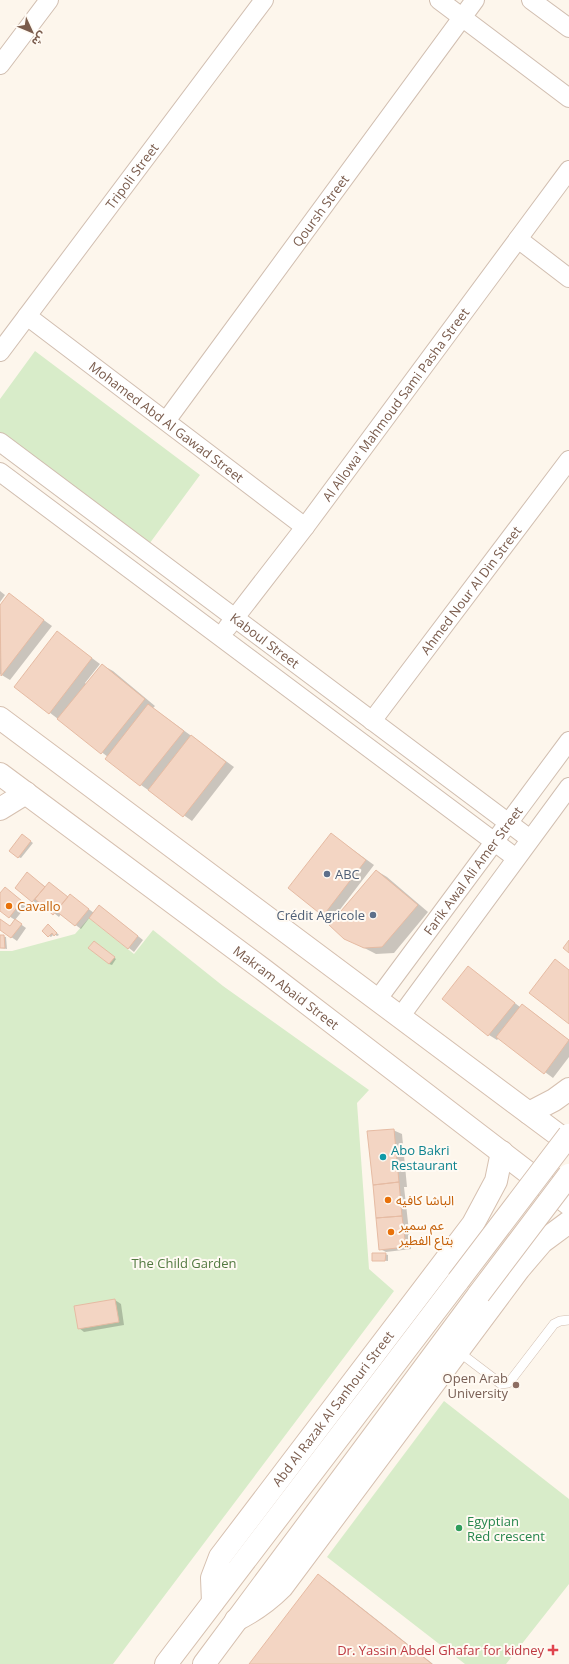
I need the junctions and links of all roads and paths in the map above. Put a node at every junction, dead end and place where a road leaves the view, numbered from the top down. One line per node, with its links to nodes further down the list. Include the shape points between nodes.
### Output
1 (49, 0): 8 (street)
2 (264, 0): 13 (street, Tripoli Street)
3 (439, 0): 6 (street)
4 (475, 0): 6 (street, Qoursh Street)
5 (531, 0): 7 (street)
6 (462, 17): 9 (street); 15 (street, Qoursh Street)
7 (569, 28)
8 (0, 65)
9 (569, 98)
10 (569, 170): 11 (street, Al Allowa' Mahmoud Sami Pasha Street)
11 (518, 239): 12 (street); 19 (street, Al Allowa' Mahmoud Sami Pasha Street)
12 (569, 278)
13 (27, 316): 14 (street, Tripoli Street); 15 (street, Mohamed Abd Al Gawad Street)
14 (0, 352)
15 (166, 421): 19 (street, Mohamed Abd Al Gawad Street)
16 (0, 442): 20 (street, Kaboul Street)
17 (569, 460): 23 (street, Ahmed Nour Al Din Street)
18 (0, 472): 21 (street, Kaboul Street)
19 (305, 527): 20 (street, Al Allowa' Mahmoud Sami Pasha Street)
20 (235, 618): 21 (street, Al Allowa' Mahmoud Sami Pasha Street); 23 (street, Kaboul Street)
21 (220, 637): 31 (street, Kaboul Street)
22 (0, 718): 33 (street)
23 (372, 721): 29 (street, Kaboul Street)
24 (569, 742): 29 (street, Farik Awal Ali Amer Street)
25 (0, 774): 27 (street, Makram Abaid Street)
26 (569, 787): 30 (street, Farik Awal Ali Amer Street)
27 (26, 793): 28 (street); 39 (street, Makram Abaid Street)
28 (0, 809)
29 (508, 823): 30 (street, Kaboul Street); 31 (street, Farik Awal Ali Amer Street)
30 (530, 839): 32 (street, Farik Awal Ali Amer Street)
31 (494, 842): 32 (street, Kaboul Street); 33 (street, Farik Awal Ali Amer Street)
32 (516, 858): 34 (street, Farik Awal Ali Amer Street)
33 (377, 1000): 34 (street)
34 (400, 1017): 36 (street)
35 (569, 1089): 36 (street)
36 (530, 1113): 38 (street)
37 (569, 1134): 47 (street, bridge)
38 (569, 1143)
39 (502, 1152): 41 (street, Makram Abaid Street); 43 (street, Abd Al Razak Al Sanhouri Street, via 500,1167 490,1195)
40 (569, 1175): 48 (street, bridge)
41 (569, 1204)
42 (569, 1222): 44 (street, via 542,1242)
43 (464, 1235): 44 (street, via 489,1233 504,1240 514,1253); 47 (street, Abd Al Razak Al Sanhouri Street, via 220,1557 212,1578)
44 (519, 1269): 46 (street)
45 (569, 1320): 46 (lane, via 554,1324 511,1380 505,1384 501,1384)
46 (459, 1352): 48 (street, via 282,1587 269,1601)
47 (213, 1602): 49 (street)
48 (236, 1620): 50 (street)
49 (166, 1664)
50 (204, 1664)

